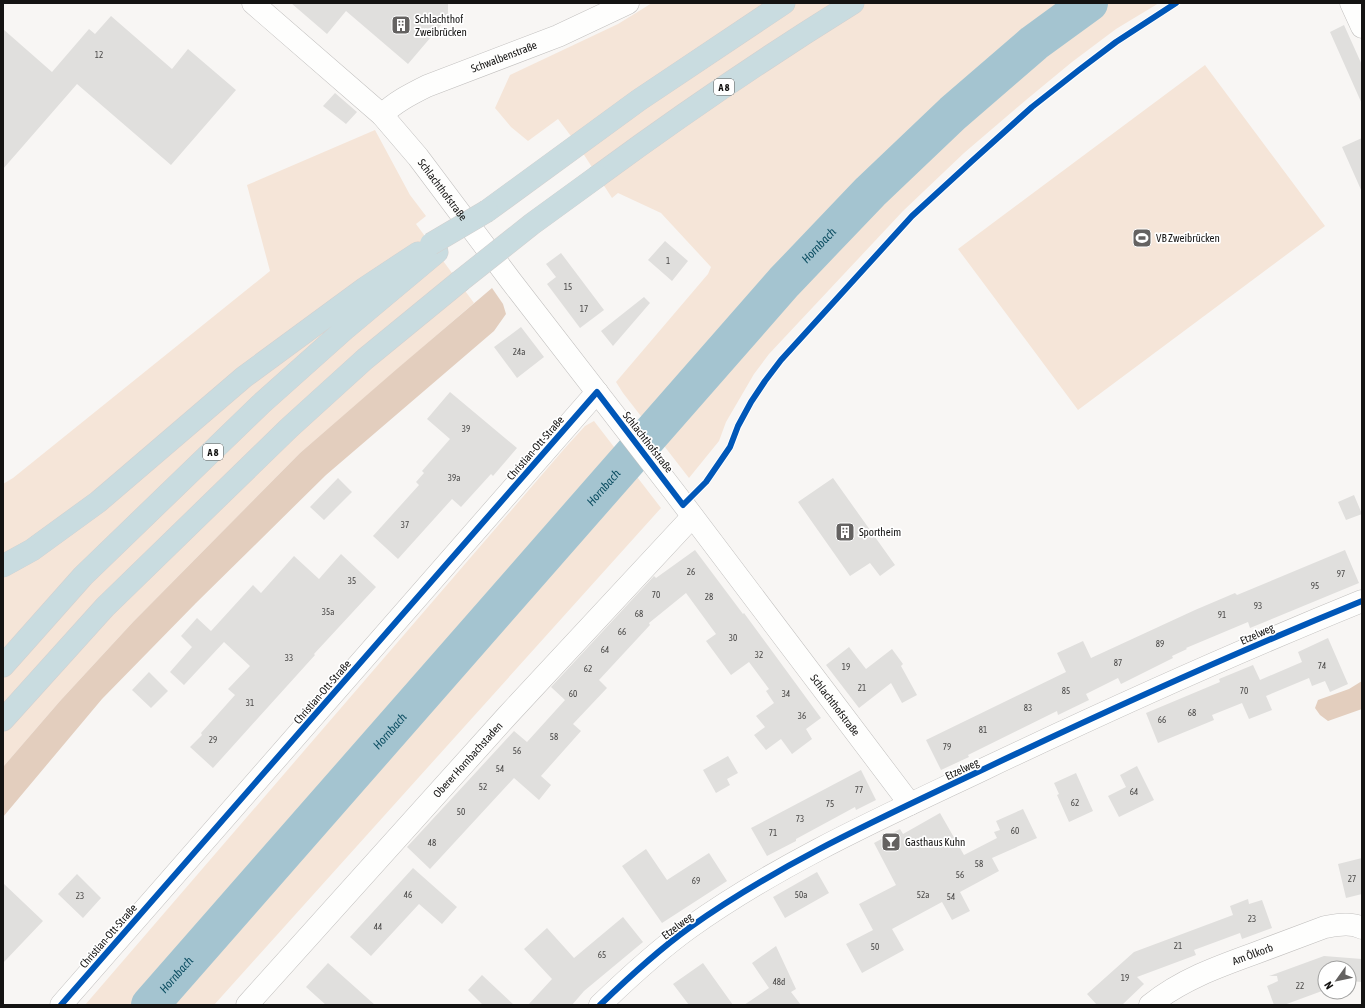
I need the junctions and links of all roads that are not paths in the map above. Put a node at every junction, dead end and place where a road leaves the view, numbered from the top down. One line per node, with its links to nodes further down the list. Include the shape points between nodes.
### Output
1 (252, 3): 7 (street, Schlachthofstraße)
2 (628, 3): 7 (street, Schwalbenstraße, via 558,36 427,86 390,106)
3 (784, 3): 8 (highway, bridge, via 639,100)
4 (853, 3): 14 (highway, A 8, bridge, via 654,134 532,224 365,359 289,428 106,607)
5 (1351, 3): 6 (street)
6 (1362, 28)
7 (382, 115): 9 (street, Schlachthofstraße, via 418,157)
8 (434, 248): 11 (highway, via 365,288 244,377 98,502 32,550); 13 (highway, A 8, via 256,410 83,576)
9 (603, 400): 10 (street, Schlachthofstraße); 17 (street, Christian-Ott-Straße)
10 (692, 517): 15 (street, Schlachthofstraße); 18 (street, Oberer Hornbachstaden, via 507,716)
11 (3, 566)
12 (1362, 601): 15 (street, Etzelweg, via 1143,695)
13 (3, 666)
14 (3, 720)
15 (910, 804): 19 (street, Etzelweg, via 810,854 688,928)
16 (1362, 928): 20 (street, Am Ölkorb, via 1342,924 1318,930 1189,979)
17 (61, 1005)
18 (247, 1005)
19 (600, 1005)
20 (1150, 1005)

